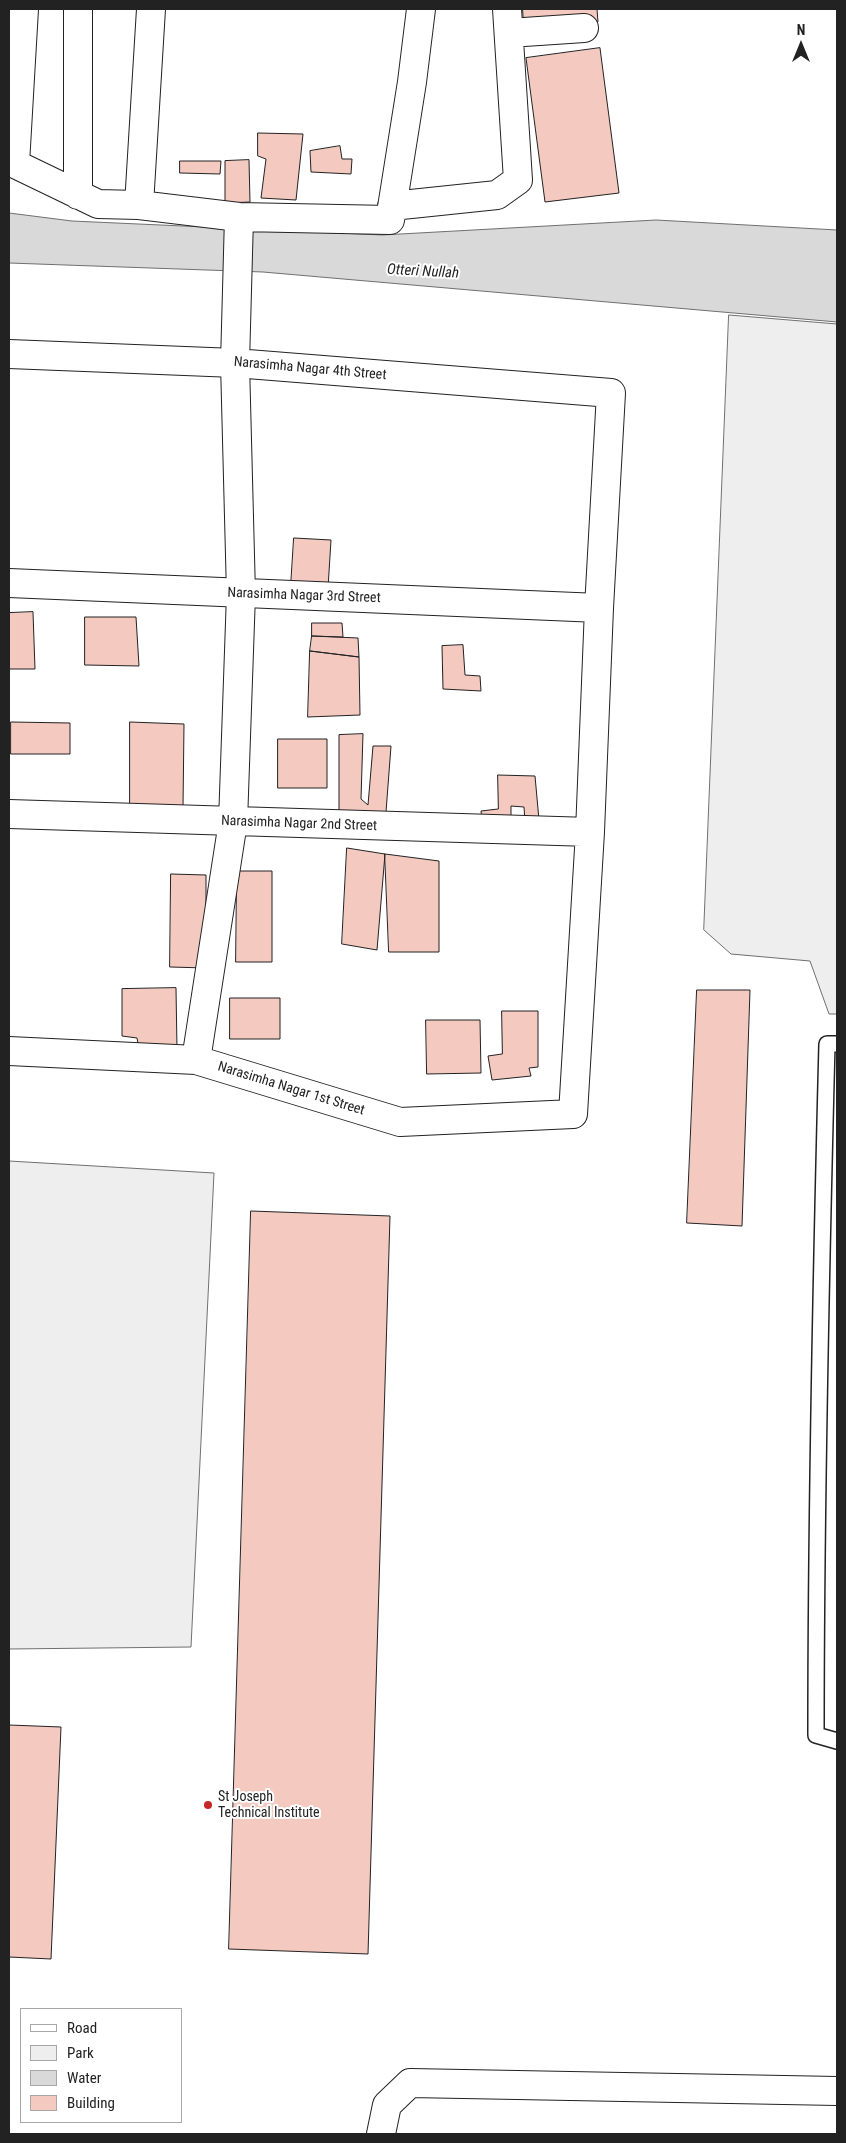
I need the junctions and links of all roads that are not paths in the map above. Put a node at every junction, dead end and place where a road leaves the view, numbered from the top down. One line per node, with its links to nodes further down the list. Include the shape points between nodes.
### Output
1 (24, 9): 7 (street)
2 (78, 9): 8 (street)
3 (151, 9): 9 (street)
4 (421, 9): 10 (street)
5 (508, 21): 6 (street); 10 (street, via 518,180 497,195)
6 (584, 28)
7 (12, 163): 8 (street)
8 (78, 195): 9 (street, via 98,204)
9 (139, 205): 11 (street)
10 (392, 206): 11 (street, via 390,220)
11 (239, 219): 13 (street)
12 (9, 354): 13 (street, Narasimha Nagar 4th Street)
13 (235, 363): 15 (street); 16 (street, Narasimha Nagar 4th Street, via 611,393)
14 (9, 583): 15 (street, Narasimha Nagar 3rd Street)
15 (241, 594): 16 (street, Narasimha Nagar 3rd Street); 18 (street)
16 (599, 608): 19 (street)
17 (9, 814): 18 (street, Narasimha Nagar 2nd Street)
18 (233, 822): 19 (street, Narasimha Nagar 2nd Street); 22 (street)
19 (590, 832): 22 (street, Narasimha Nagar 1st Street, via 573,1114 400,1122)
20 (837, 1044): 23 (lane, via 827,1044 820,1311 816,1735)
21 (9, 1051): 22 (street, Narasimha Nagar 1st Street)
22 (196, 1060)
23 (837, 1741)
24 (837, 2091): 25 (street, via 410,2084 387,2105)
25 (381, 2134)

